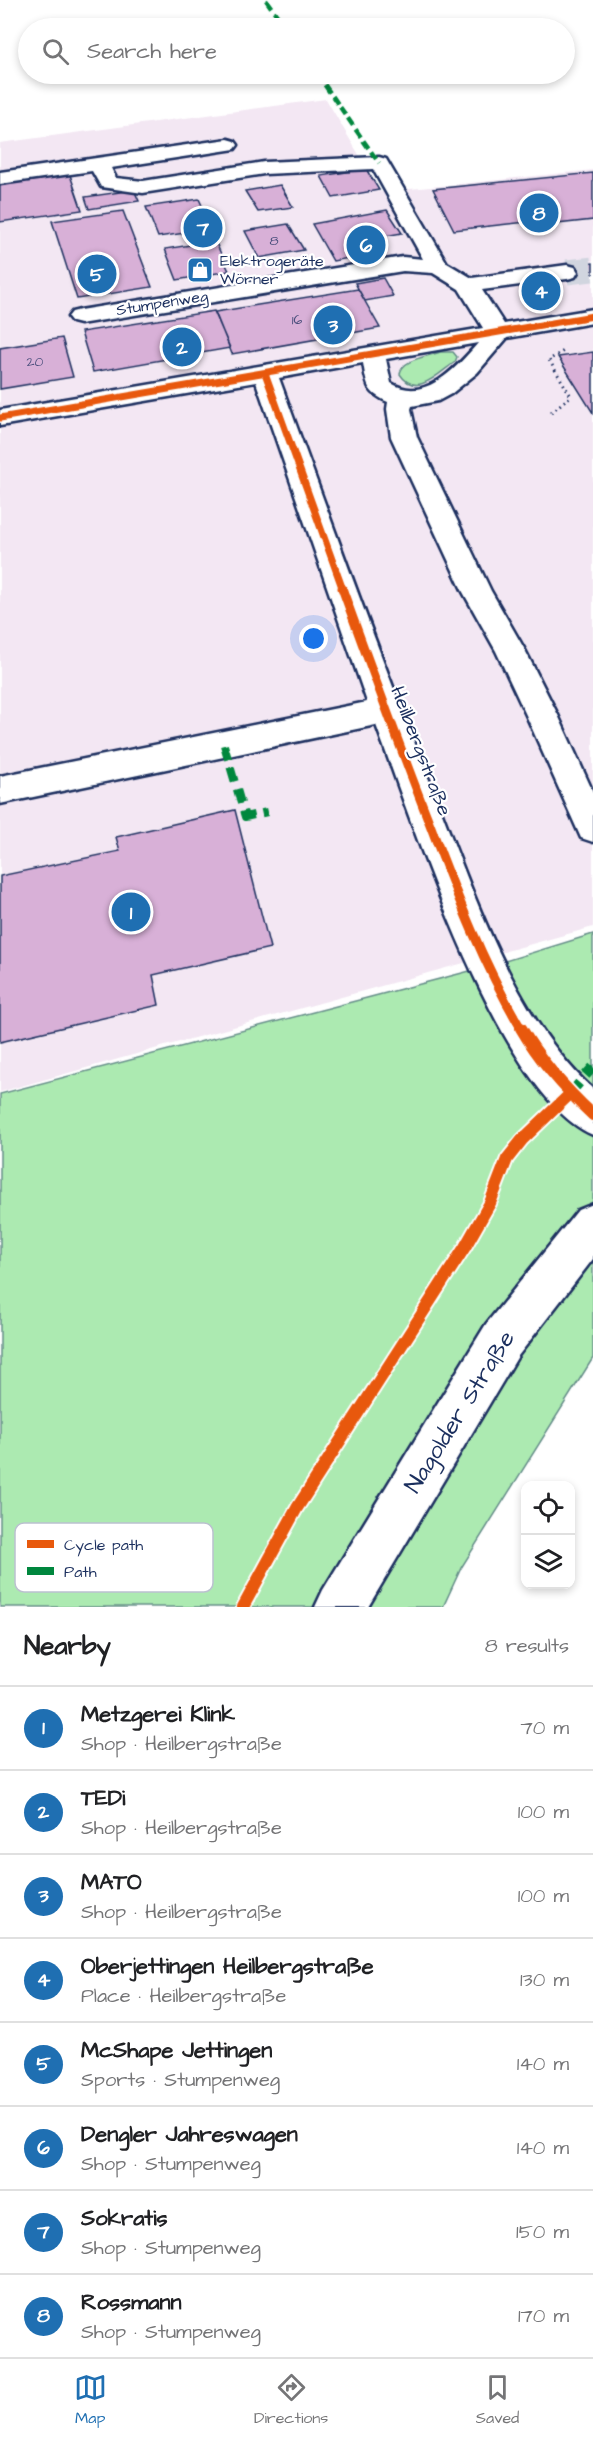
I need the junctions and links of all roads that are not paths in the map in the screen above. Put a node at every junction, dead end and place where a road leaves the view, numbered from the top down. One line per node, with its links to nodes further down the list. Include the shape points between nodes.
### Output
1 (228, 145): 2 (street)
2 (99, 164): 3 (street); 4 (street, via 108,183 143,187 264,168 379,163)
3 (0, 178)
4 (438, 267): 6 (street, Stumpenweg); 7 (street, Stumpenweg, via 403,264)
5 (567, 272): 6 (street)
6 (468, 285): 9 (street, Stumpenweg)
7 (80, 317)
8 (585, 317): 9 (street)
9 (498, 334): 10 (street); 12 (street, via 474,364 440,389 424,397)
10 (373, 354): 11 (street); 12 (street, via 380,387)
11 (265, 373): 13 (street); 14 (street, Heilbergstraße)
12 (402, 398): 16 (street, via 399,409 404,437 477,592 542,715)
13 (0, 418)
14 (386, 711): 15 (street, Heilbergstraße); 17 (street, Heilbergstraße, via 460,903 506,1003 533,1049)
15 (0, 790)
16 (593, 828)
17 (593, 1115)
18 (593, 1225): 19 (street, Nagolder Straße, via 502,1340)
19 (340, 1607)

